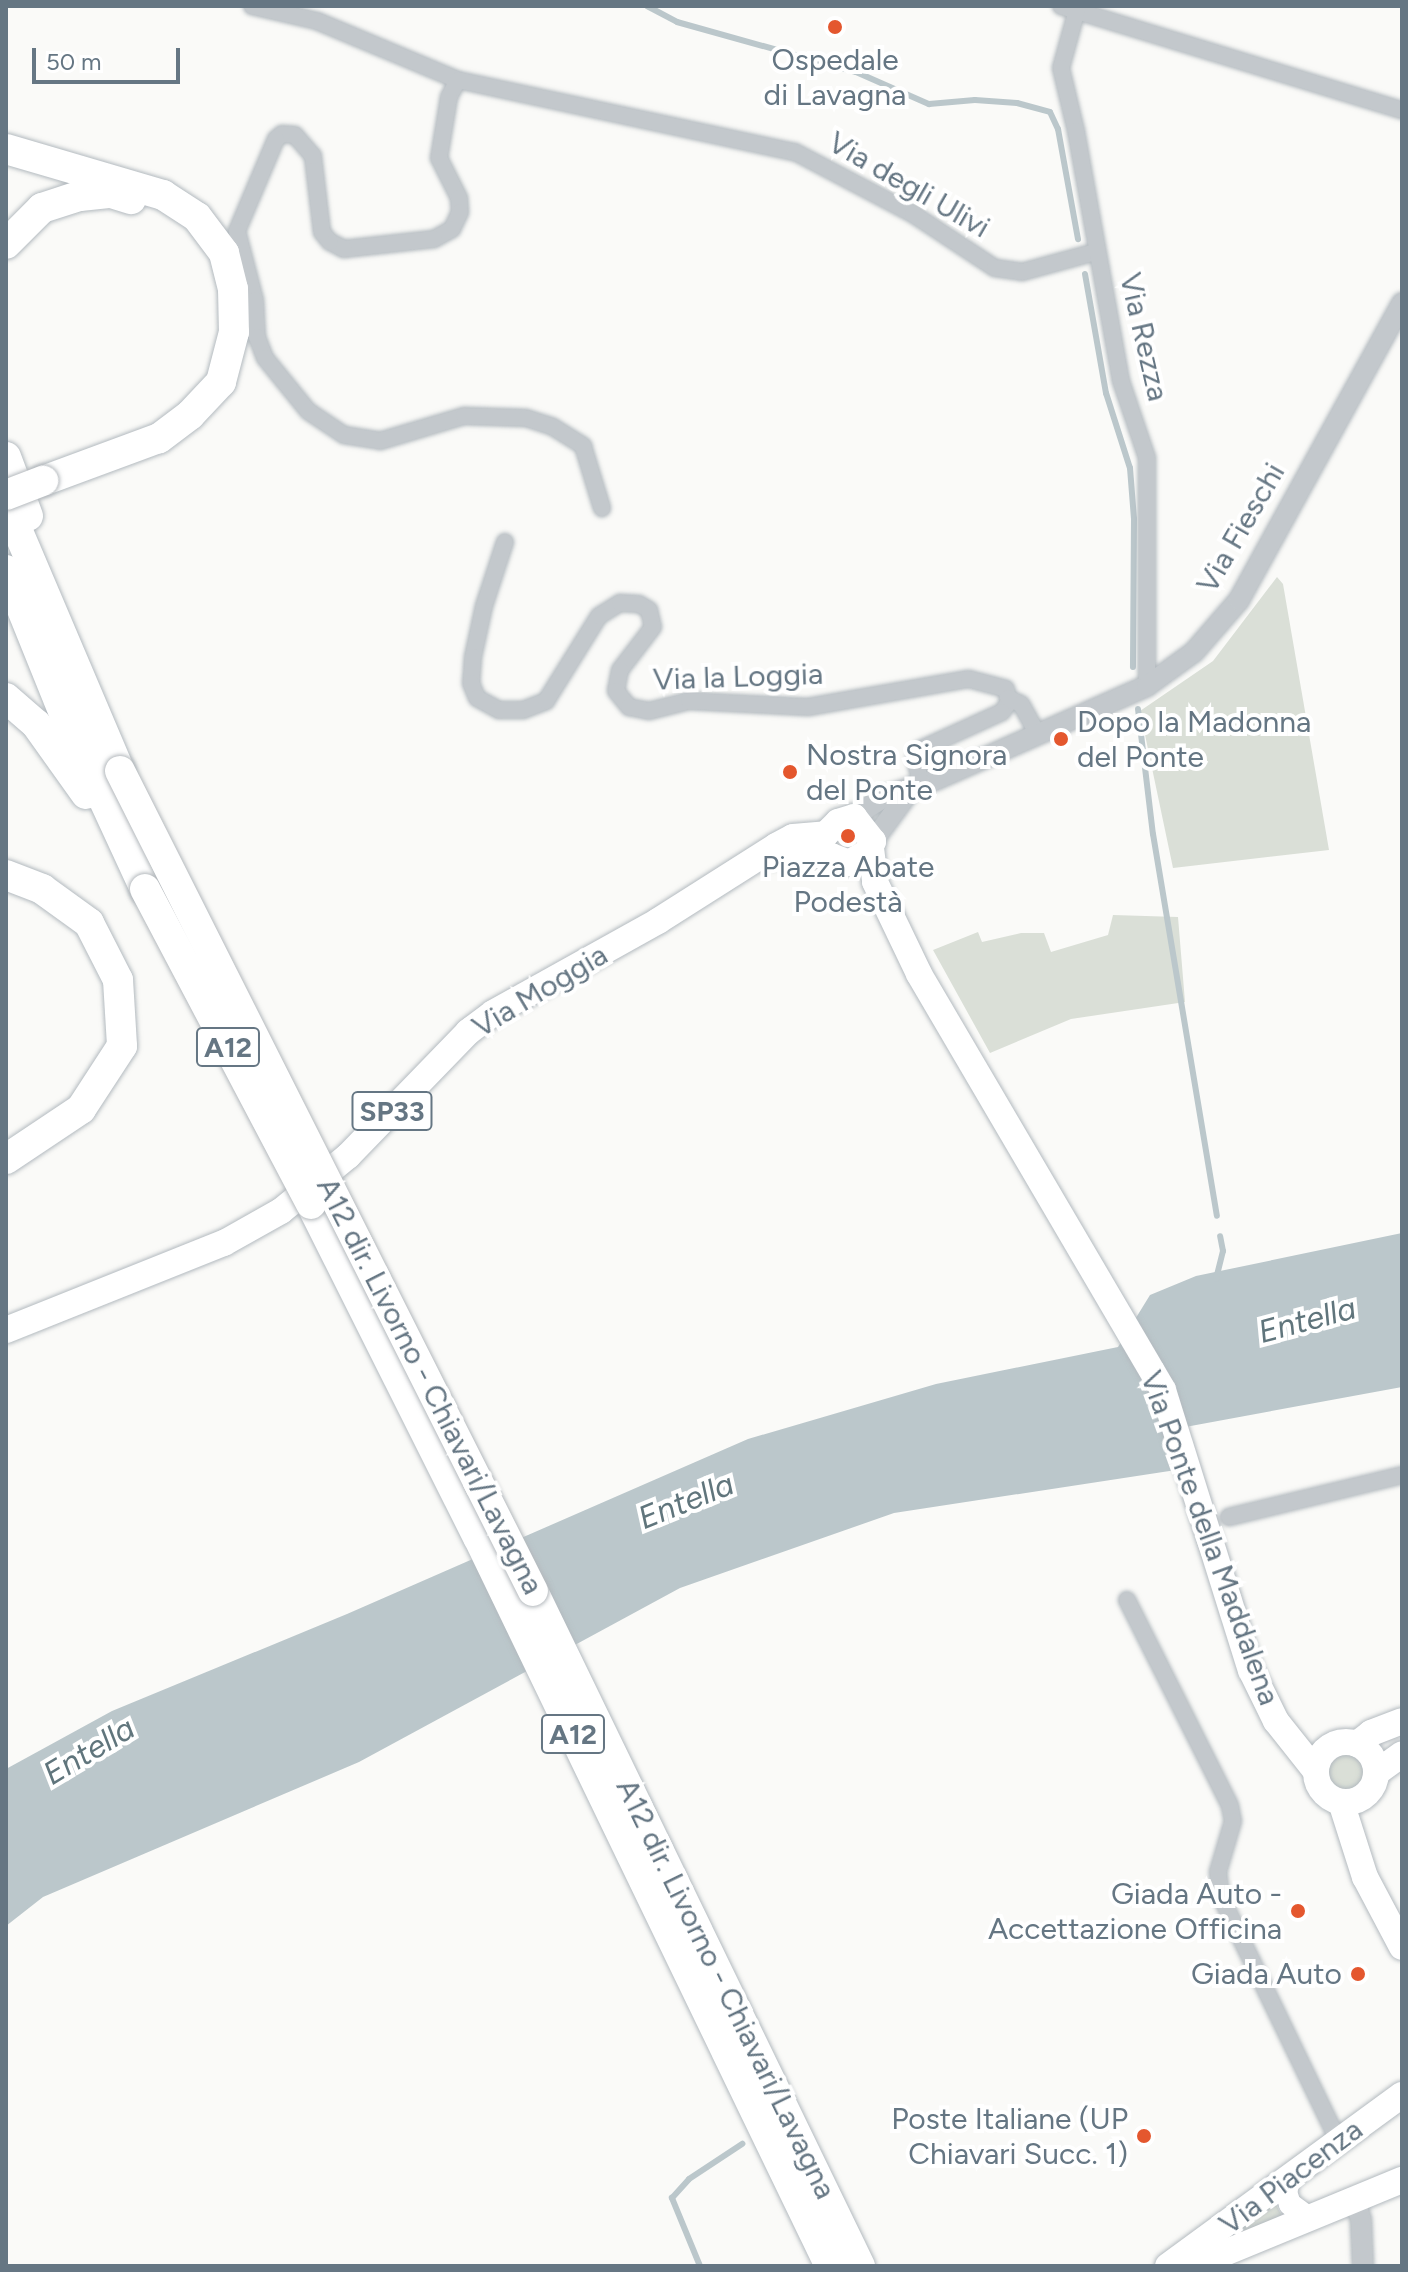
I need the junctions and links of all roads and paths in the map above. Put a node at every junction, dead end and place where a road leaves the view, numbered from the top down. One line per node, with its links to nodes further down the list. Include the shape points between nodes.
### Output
1 (252, 6): 3 (street, Via degli Ulivi, via 317,21)
2 (1072, 7): 4 (street); 7 (street, Via Rezza, via 1061,68)
3 (458, 80): 7 (street, Via degli Ulivi, via 795,152 913,214 995,268 1022,272); 13 (street, via 449,97 439,158 459,198 460,212 452,229 434,239 344,249 330,242 322,232 313,156 295,135 276,139 237,231 252,288 257,337 265,358 308,411 344,435 380,441 464,416 526,418 553,427 583,446)
4 (1402, 110)
5 (6, 149): 8 (highway, via 163,195 197,217 224,253)
6 (6, 244): 8 (highway, via 42,208 111,193 161,207 195,232)
7 (1095, 252): 16 (street, Via Rezza, via 1121,381 1147,458)
8 (233, 289): 11 (highway, bridge, via 234,332 221,382 190,415 159,438)
9 (1402, 303): 16 (street, Via Fieschi, via 1239,600 1194,652)
10 (6, 457): 19 (highway)
11 (6, 495)
12 (6, 503): 19 (highway, A12 dir. Livorno - Chiavari/Lavagna / A12)
13 (602, 508)
14 (505, 542): 18 (street, Via la Loggia, via 484,606 471,683 477,698 499,710 523,710 546,701 599,616 620,603 649,610 653,627 620,670 616,691 629,707 649,711 689,701 808,707 969,679 998,684)
15 (6, 570): 26 (highway, A12, via 65,716)
16 (1147, 686): 20 (street, Via Fieschi / SP33)
17 (6, 698): 26 (highway, via 36,724)
18 (1008, 698): 20 (street, Via la Loggia, via 1021,704); 21 (street, via 1002,712 921,749 915,758)
19 (95, 714): 48 (highway, A12 dir. Livorno - Chiavari/Lavagna / A12, bridge, via 533,1591)
20 (1038, 735): 21 (street, Via Fieschi / SP33)
21 (923, 784): 22 (street, Via Moggia / SP33, via 884,797); 23 (street)
22 (854, 817): 23 (main road); 24 (main road, Via Moggia / SP33, via 838,822)
23 (872, 845): 24 (main road, Via Moggia / SP33, via 849,863); 27 (main road, via 875,882)
24 (832, 850): 27 (main road); 29 (main road, Via Moggia / SP33, via 793,837 658,921 493,1013 468,1032 348,1156 281,1211 224,1243)
25 (6, 875): 28 (highway, via 42,889 89,923 118,980 122,1046 81,1109)
26 (141, 881): 47 (highway, A12, bridge, via 471,1523)
27 (919, 974): 36 (main road, Via Ponte della Maddalena, via 1163,1390 1251,1670 1276,1721)
28 (6, 1159)
29 (6, 1330)
30 (1402, 1475): 31 (street)
31 (1229, 1517)
32 (1127, 1600): 41 (street, via 1230,1806 1233,1821 1218,1872 1221,1897)
33 (1402, 1721): 34 (main road)
34 (1357, 1744): 36 (main road, via 1329,1746); 37 (main road, via 1371,1756)
35 (1402, 1754): 37 (main road)
36 (1315, 1770): 38 (main road, via 1325,1794)
37 (1376, 1773): 38 (main road, via 1369,1792)
38 (1341, 1802): 39 (main road, via 1365,1877)
39 (1402, 1947)
40 (1402, 2095): 41 (main road, Via Piacenza)
41 (1338, 2140): 42 (main road, Via Piacenza)
42 (1290, 2178): 45 (main road, via 1290,2204); 46 (main road, Via Piacenza)
43 (1402, 2180): 44 (main road)
44 (1355, 2200): 45 (main road); 51 (street)
45 (1309, 2218): 46 (main road)
46 (1222, 2242): 49 (main road, Via Piacenza); 50 (main road)
47 (830, 2266)
48 (860, 2266)
49 (1168, 2266)
50 (1193, 2266)
51 (1363, 2266)

